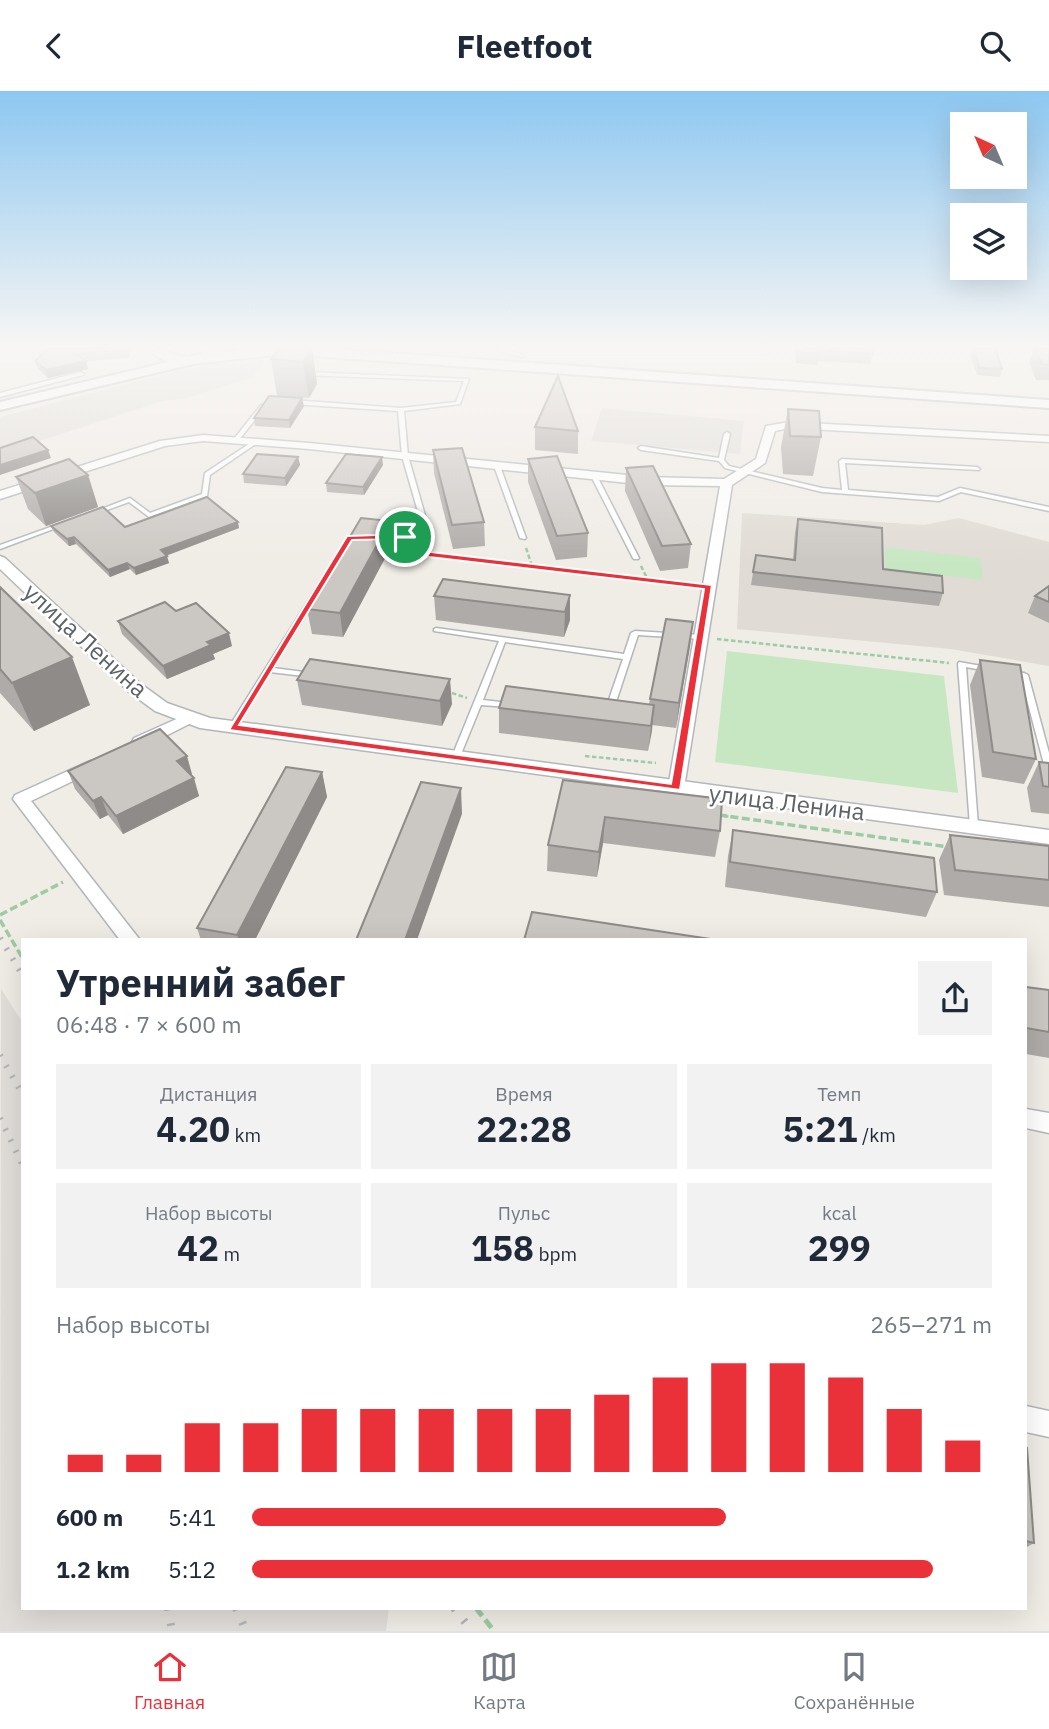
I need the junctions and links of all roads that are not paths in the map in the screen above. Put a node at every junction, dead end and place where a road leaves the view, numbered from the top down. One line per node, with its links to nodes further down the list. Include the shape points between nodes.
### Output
1 (252, 420): 5 (lane)
2 (402, 420): 8 (lane)
3 (727, 434): 9 (lane)
4 (1049, 439): 12 (street, via 789,425 770,428 761,461)
5 (236, 440): 6 (street); 16 (street, via 164,443)
6 (256, 442): 8 (street); 18 (lane, via 207,474 205,495 149,515 130,500)
7 (641, 448): 9 (lane)
8 (405, 456): 10 (street); 21 (lane)
9 (721, 460): 12 (lane, via 727,467)
10 (497, 466): 13 (street); 20 (lane)
11 (977, 469): 15 (lane, via 842,461)
12 (743, 471): 14 (street); 15 (lane)
13 (594, 476): 14 (street); 24 (lane)
14 (726, 483): 27 (street)
15 (845, 492): 17 (lane, via 939,499 960,490)
16 (0, 495)
17 (1049, 509)
18 (91, 514)
19 (65, 523): 22 (lane)
20 (523, 538)
21 (430, 543)
22 (0, 547)
23 (343, 549): 30 (lane)
24 (636, 558)
25 (0, 561): 35 (street, улица Ленина, via 135,688 161,707)
26 (436, 630): 28 (lane)
27 (701, 637): 29 (lane, via 635,633); 39 (street)
28 (503, 639): 29 (lane); 32 (lane)
29 (627, 657): 34 (lane, via 608,713)
30 (268, 670): 31 (lane); 36 (lane)
31 (321, 676)
32 (478, 702): 33 (lane); 37 (lane)
33 (517, 705)
34 (595, 712)
35 (190, 718): 36 (street, улица Ленина); 42 (street, via 21,799)
36 (233, 727): 37 (street, улица Ленина)
37 (455, 759): 39 (street, улица Ленина)
38 (1049, 768): 40 (lane, via 1024,675 962,664)
39 (676, 788): 40 (street, улица Ленина)
40 (974, 826): 41 (street, улица Ленина)
41 (1049, 837)
42 (129, 938)
43 (1027, 1119): 44 (street)
44 (1049, 1123)
45 (1027, 1419): 46 (street)
46 (1049, 1425)

